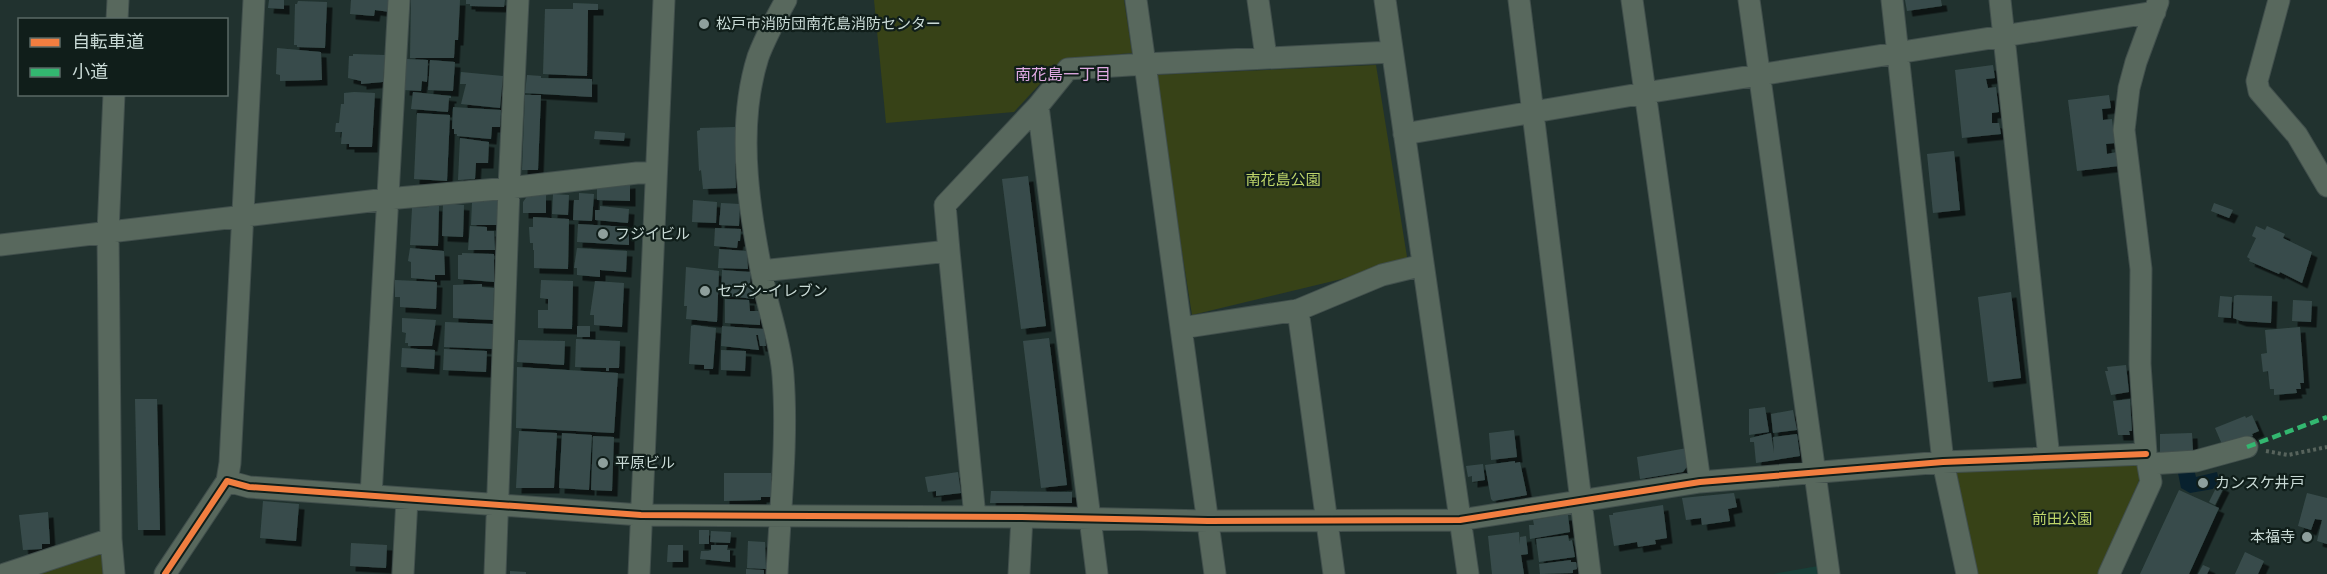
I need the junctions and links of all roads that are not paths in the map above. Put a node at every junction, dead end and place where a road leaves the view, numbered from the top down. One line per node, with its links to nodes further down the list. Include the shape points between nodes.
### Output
1 (118, 0): 17 (street)
2 (254, 0): 33 (street)
3 (399, 0): 32 (street)
4 (518, 0): 31 (street)
5 (664, 0): 29 (street)
6 (786, 0): 38 (street, via 759,57 748,107 747,190)
7 (1136, 0): 22 (street)
8 (1258, 0): 21 (street)
9 (1384, 0): 19 (street)
10 (1519, 0): 27 (street)
11 (1632, 0): 24 (street)
12 (1749, 0): 23 (street)
13 (1892, 0): 20 (street)
14 (2000, 0): 18 (street)
15 (2279, 0): 30 (street, via 2257,81 2259,91 2296,135)
16 (2156, 6): 18 (street); 43 (street, via 2133,71 2124,130 2141,269 2140,364)
17 (117, 18)
18 (2004, 35): 20 (street); 42 (street)
19 (1392, 52): 21 (street); 28 (street)
20 (1898, 52): 23 (street); 44 (street)
21 (1266, 57): 22 (street)
22 (1145, 64): 26 (street, via 1068,69); 40 (street)
23 (1759, 76): 24 (street); 45 (street)
24 (1646, 93): 27 (street); 47 (street)
25 (114, 96): 34 (street)
26 (1038, 106): 36 (street, via 945,205); 56 (street)
27 (1533, 112): 28 (street); 50 (street)
28 (1404, 134): 37 (street)
29 (656, 172): 31 (street); 52 (street)
30 (2327, 186)
31 (509, 188): 32 (street); 51 (street)
32 (387, 199): 33 (street); 48 (street)
33 (244, 216): 34 (street); 46 (street)
34 (108, 232): 35 (street); 60 (street)
35 (0, 245)
36 (949, 251): 38 (street); 54 (street)
37 (1423, 266): 39 (street, via 1382,275); 58 (street)
38 (761, 271): 53 (street, via 783,374)
39 (1298, 310): 40 (street); 57 (street)
40 (1181, 328): 59 (street)
41 (2247, 447): 43 (street, via 2196,461)
42 (2049, 458): 43 (street); 44 (street)
43 (2147, 459): 76 (street, via 2151,482)
44 (1943, 462): 45 (street); 75 (street)
45 (1815, 473): 47 (street); 74 (street)
46 (227, 481): 48 (street, via 249,487); 63 (street)
47 (1700, 482): 50 (street)
48 (371, 496): 49 (street)
49 (407, 499): 51 (street); 64 (street)
50 (1581, 502): 58 (street); 73 (street)
51 (498, 504): 52 (street); 65 (street)
52 (641, 515): 53 (street); 66 (street)
53 (780, 517): 54 (street); 67 (street)
54 (975, 517): 55 (street)
55 (1022, 517): 56 (street); 68 (street)
56 (1089, 518): 59 (street); 69 (street)
57 (1327, 519): 58 (street); 59 (street); 71 (street)
58 (1460, 520): 72 (street)
59 (1208, 521): 70 (street)
60 (111, 539): 61 (street); 62 (street)
61 (5, 574)
62 (114, 574)
63 (165, 574)
64 (403, 574)
65 (495, 574)
66 (639, 574)
67 (777, 574)
68 (1019, 574)
69 (1097, 574)
70 (1215, 574)
71 (1334, 574)
72 (1468, 574)
73 (1590, 574)
74 (1829, 574)
75 (1967, 574)
76 (2109, 574)

